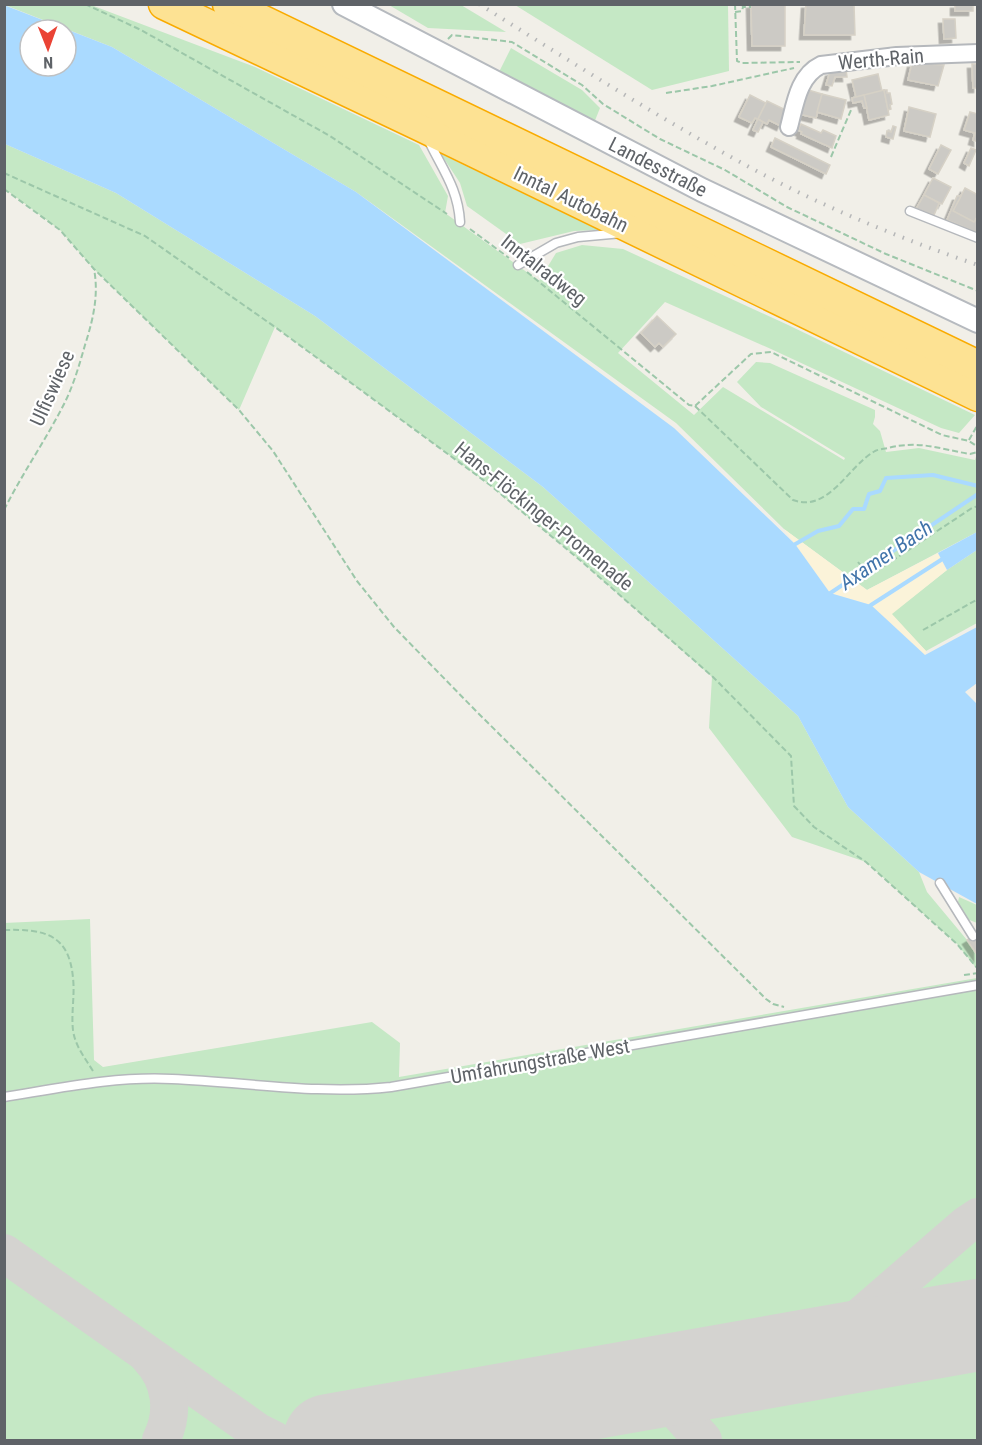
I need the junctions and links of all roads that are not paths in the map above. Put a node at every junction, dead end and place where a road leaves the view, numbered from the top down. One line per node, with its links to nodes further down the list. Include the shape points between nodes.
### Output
1 (164, 4): 5 (highway, Inntal Autobahn)
2 (228, 4): 13 (highway, Inntal Autobahn)
3 (344, 4): 12 (main road, Landesstraße, via 702,190)
4 (978, 53): 6 (street, Werth-Rain, via 897,56 820,65 805,78)
5 (421, 126): 8 (lane, via 454,187); 9 (highway, Inntal Autobahn)
6 (789, 127)
7 (910, 211): 10 (lane)
8 (460, 222)
9 (636, 230): 11 (lane, via 556,243); 14 (highway, Inntal Autobahn)
10 (978, 238)
11 (518, 265)
12 (978, 321)
13 (978, 366)
14 (978, 396)
15 (940, 883): 16 (lane)
16 (973, 936)
17 (978, 985): 18 (lane, Umfahrungstraße West, via 392,1087 330,1090 172,1079 99,1082)
18 (4, 1097)

